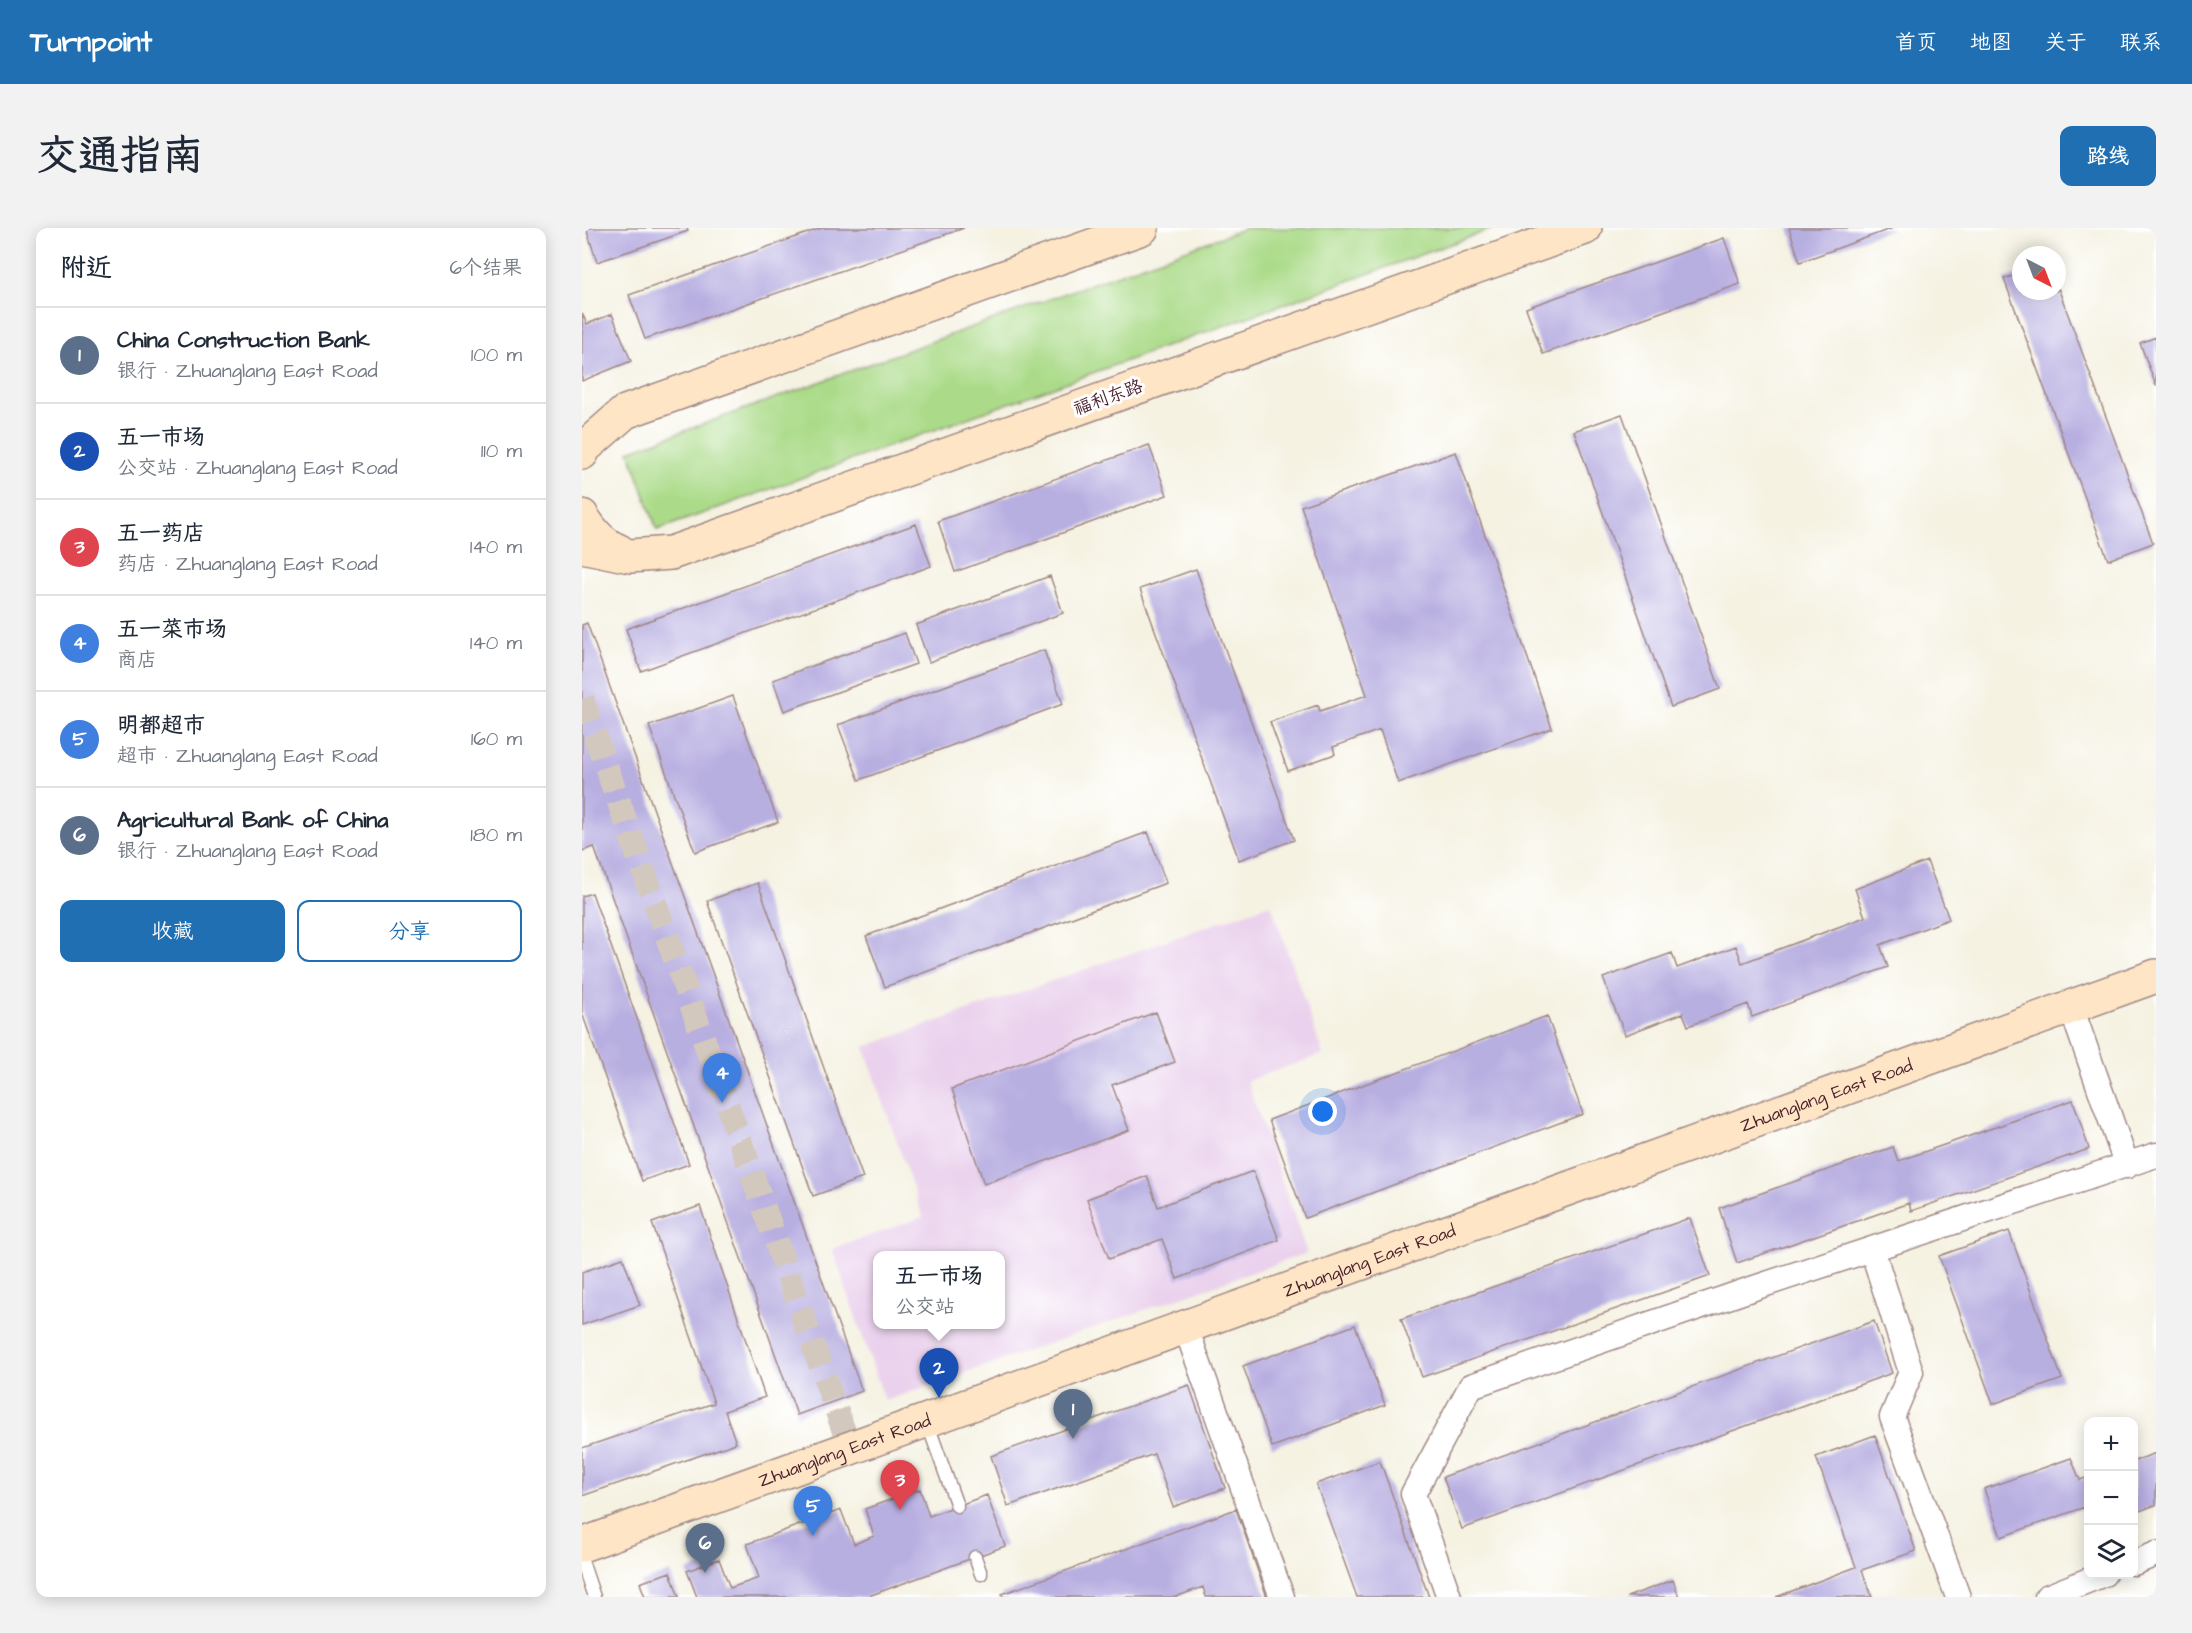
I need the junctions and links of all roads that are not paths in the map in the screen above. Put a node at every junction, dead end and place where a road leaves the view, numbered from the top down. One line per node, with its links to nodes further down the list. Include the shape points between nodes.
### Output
1 (1142, 228): 3 (main road, via 625,412)
2 (1585, 228): 6 (main road, 福利东路, via 671,553)
3 (582, 453)
4 (582, 516): 6 (main road, via 592,533 609,548)
5 (582, 546): 6 (main road, 福利东路)
6 (630, 556)
7 (2156, 976): 8 (main road, Zhuanglang East Road)
8 (2071, 1007): 10 (street); 12 (main road, Zhuanglang East Road)
9 (2156, 1155): 10 (street)
10 (2127, 1166): 11 (street)
11 (1872, 1249): 24 (street, via 1471,1386 1413,1494); 25 (street, via 1911,1372 1892,1417)
12 (1186, 1328): 13 (main road, Zhuanglang East Road); 23 (street)
13 (927, 1420): 14 (lane); 15 (main road, Zhuanglang East Road)
14 (957, 1506)
15 (582, 1545)
16 (2156, 1554): 18 (street)
17 (975, 1557): 20 (lane)
18 (2138, 1561)
19 (582, 1562): 22 (lane)
20 (981, 1574)
21 (2094, 1579): 26 (street)
22 (594, 1597)
23 (1282, 1597)
24 (1449, 1597)
25 (1958, 1597)
26 (2047, 1597)

